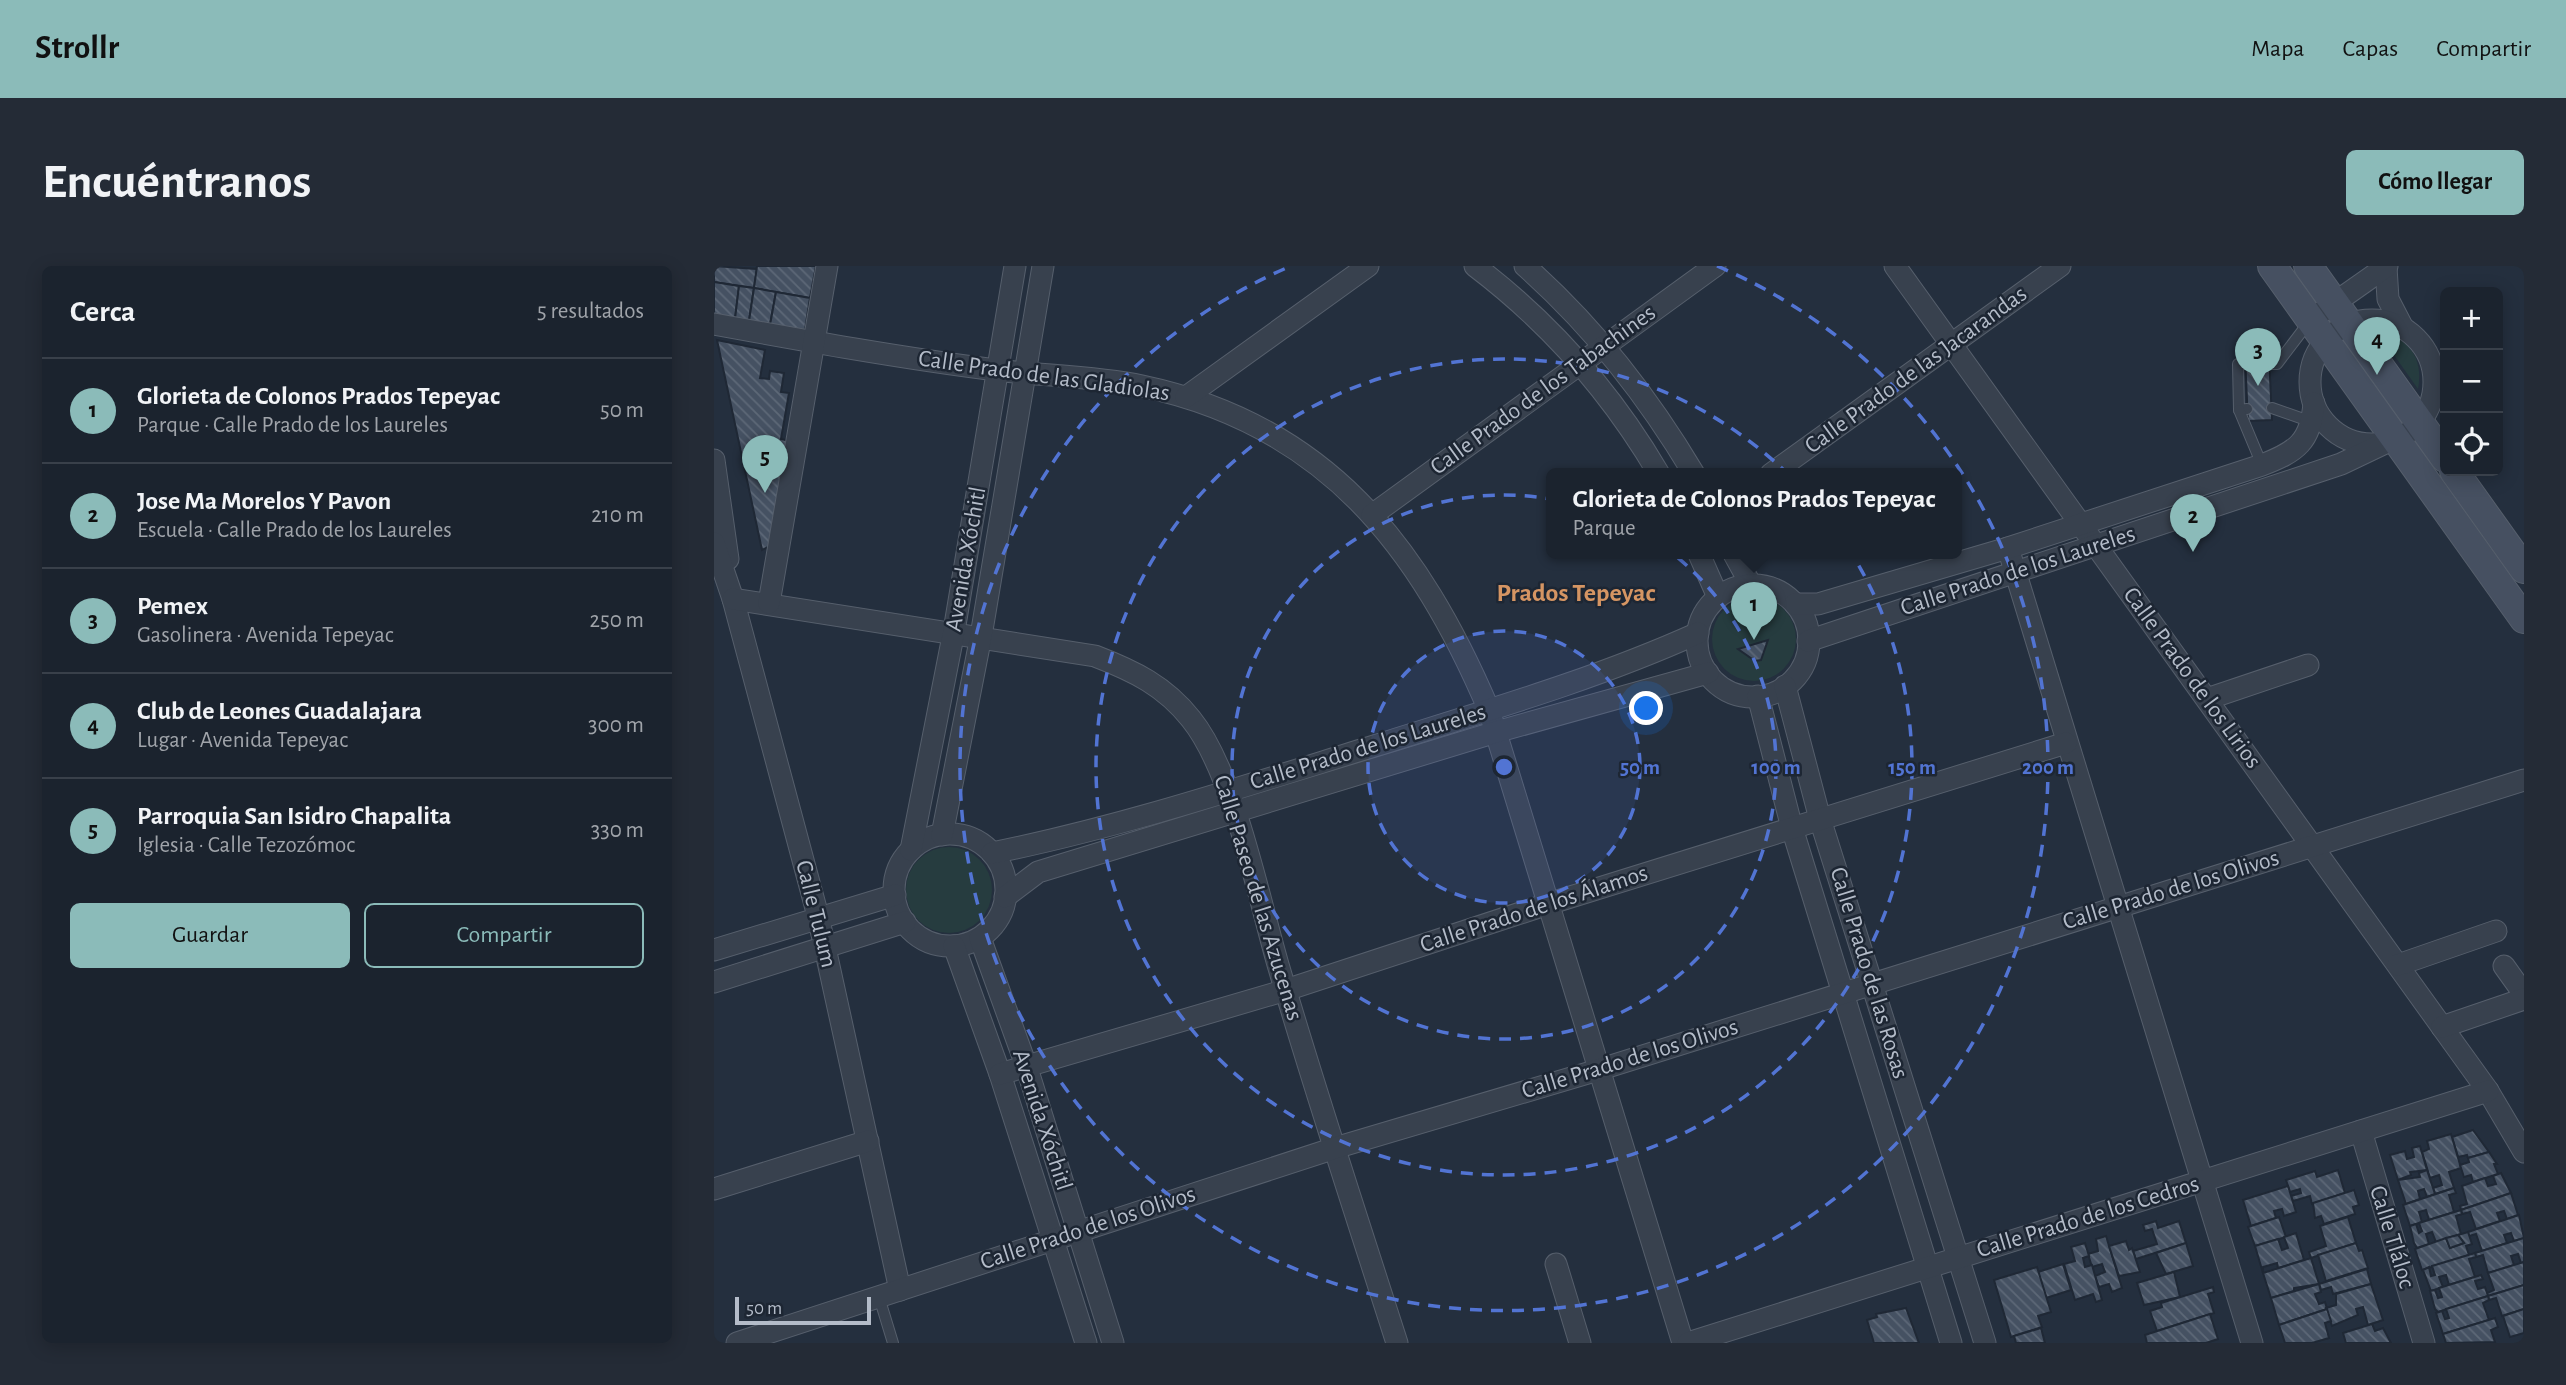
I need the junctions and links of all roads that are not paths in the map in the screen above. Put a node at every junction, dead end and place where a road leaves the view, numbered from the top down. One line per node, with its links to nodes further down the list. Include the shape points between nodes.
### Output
1 (827, 266): 17 (street)
2 (1015, 266): 23 (street, Avenida Xóchitl)
3 (1043, 266): 24 (street, Avenida Xóchitl)
4 (1368, 266): 25 (street)
5 (1475, 266): 20 (street, via 1540,320)
6 (1525, 266): 18 (street)
7 (1715, 266): 18 (street, Calle Prado de los Tabachines)
8 (1895, 266): 19 (street, Calle Prado de los Lirios)
9 (2060, 266): 19 (street, Calle Prado de las Jacarandas)
10 (2272, 266): 16 (street)
11 (2308, 266): 13 (street)
12 (2387, 266): 13 (street); 15 (street, via 2388,299)
13 (2342, 313): 15 (street); 16 (street); 28 (street)
14 (714, 324): 17 (street, Calle Prado de las Gladiolas)
15 (2403, 328): 28 (street, via 2426,351 2434,371 2434,393)
16 (2318, 330): 22 (lane, via 2277,364); 27 (street, via 2311,370); 29 (street)
17 (814, 342): 23 (street, Calle Prado de las Gladiolas); 49 (street)
18 (1605, 344): 20 (street, Calle Prado de los Tabachines); 34 (street)
19 (1952, 345): 35 (street, Calle Prado de las Jacarandas); 38 (street, Calle Prado de los Lirios)
20 (1579, 362): 33 (street); 37 (street, Calle Prado de los Tabachines)
21 (2245, 364): 32 (lane, via 2238,364 2243,409)
22 (2269, 364)
23 (997, 370): 24 (street, Calle Prado de las Gladiolas); 52 (street, Avenida Xóchitl)
24 (1026, 372): 25 (street, Calle Prado de las Gladiolas, via 1141,386); 54 (street, Avenida Xóchitl)
25 (1186, 397): 37 (street, Calle Prado de las Gladiolas, via 1274,436 1346,486)
26 (2272, 408): 27 (lane)
27 (2313, 413): 29 (street, via 2347,439 2372,444); 32 (street, Calle Prado de los Laureles, via 2302,442 2290,454)
28 (2420, 422): 29 (street, Calle Prado de los Laureles); 30 (street)
29 (2391, 441): 40 (street, Calle Prado de los Laureles, via 2342,464); 51 (street)
30 (2440, 451)
31 (714, 460): 48 (street)
32 (2262, 466): 38 (street, Calle Prado de los Laureles)
33 (1655, 468)
34 (1690, 468)
35 (1779, 468)
36 (2458, 476): 44 (street)
37 (1372, 515): 61 (street, Calle Prado de las Gladiolas, via 1433,594)
38 (2081, 525): 40 (street, Calle Prado de los Lirios); 41 (street, Calle Prado de los Laureles)
39 (714, 543): 48 (street, Calle Tulum)
40 (2096, 545): 45 (street, Calle Prado de los Laureles); 60 (street, Calle Prado de los Lirios)
41 (2008, 548): 45 (street); 50 (street, Calle Prado de los Laureles, via 1818,604)
42 (1701, 559): 47 (street)
43 (1737, 559): 46 (street)
44 (2524, 569)
45 (2015, 572): 55 (street, Calle Prado de los Laureles); 63 (street)
46 (1751, 585): 47 (street); 50 (street, via 1775,590)
47 (1718, 597): 53 (street, via 1704,613)
48 (733, 599): 49 (street, Calle Paseo de las Azucenas); 76 (street, Calle Tulum)
49 (769, 603): 52 (street, Calle Paseo de las Azucenas)
50 (1795, 604): 55 (street, via 1805,621)
51 (2524, 619)
52 (954, 631): 54 (street, Calle Paseo de las Azucenas); 70 (street, Avenida Xóchitl)
53 (1698, 633): 57 (street, via 1699,654); 61 (street, Calle Prado de los Laureles, via 1652,654)
54 (981, 636): 65 (street, Calle Paseo de las Azucenas, via 1096,656 1168,692 1193,721); 68 (street, Avenida Xóchitl)
55 (1808, 641): 58 (street, via 1799,671)
56 (2308, 665): 60 (street)
57 (1708, 673): 59 (street, via 1730,691); 62 (street, Calle Prado de los Laureles)
58 (1785, 686): 59 (street); 66 (street, Calle Prado de las Rosas)
59 (1758, 696): 67 (street, Calle Prado de las Rosas)
60 (2207, 699): 69 (street, Calle Prado de los Lirios)
61 (1489, 710): 62 (street, Calle Prado de las Gladiolas); 65 (street, Calle Prado de los Laureles)
62 (1496, 732): 65 (street, Calle Prado de los Laureles); 74 (street, Calle Prado de las Gladiolas)
63 (2066, 743): 66 (street, Calle Prado de los Álamos); 75 (street)
64 (2524, 780): 69 (street, Calle Prado de los Olivos)
65 (1231, 802): 71 (street, Calle Prado de los Laureles); 73 (street, Calle Prado de los Laureles, via 1038,872); 87 (street, Calle Paseo de las Azucenas)
66 (1820, 819): 67 (street, Calle Prado de los Álamos); 86 (street, Calle Prado de las Rosas)
67 (1792, 828): 74 (street, Calle Prado de los Álamos); 88 (street, Calle Prado de las Rosas)
68 (942, 835): 70 (street); 71 (street, via 964,836)
69 (2312, 846): 75 (street, Calle Prado de los Olivos); 83 (street, Calle Prado de los Lirios)
70 (911, 850): 72 (street, via 897,875)
71 (992, 853): 73 (street, via 1004,874)
72 (895, 895): 76 (street); 77 (street)
73 (1006, 897): 79 (street, via 995,924)
74 (1548, 904): 87 (street, Calle Prado de los Álamos); 93 (street, Calle Prado de las Gladiolas)
75 (2116, 907): 86 (street, Calle Prado de los Olivos); 100 (street)
76 (818, 916): 80 (street, Calle Tulum); 82 (street)
77 (905, 922): 80 (street); 81 (street, via 932,943)
78 (2496, 931): 83 (street)
79 (980, 938): 81 (street); 92 (street, Avenida Xóchitl)
80 (825, 946): 85 (street); 97 (street, Calle Tulum)
81 (954, 946): 94 (street, Avenida Xóchitl)
82 (714, 950)
83 (2398, 965): 91 (street, Calle Prado de los Lirios)
84 (2504, 966): 89 (street)
85 (714, 982)
86 (1872, 982): 88 (street, Calle Prado de los Olivos); 104 (street, Calle Prado de las Rosas)
87 (1286, 990): 92 (street, Calle Prado de los Álamos); 98 (street, Calle Paseo de las Azucenas)
88 (1843, 992): 93 (street, Calle Prado de los Olivos); 106 (street, Calle Prado de las Rosas)
89 (2524, 994)
90 (2524, 999): 91 (street)
91 (2442, 1027): 95 (street, Calle Prado de los Lirios)
92 (1026, 1065): 94 (street, Calle Prado de los Álamos); 102 (street, Avenida Xóchitl)
93 (1598, 1070): 98 (street, Calle Prado de los Olivos); 114 (street, Calle Prado de las Gladiolas)
94 (1000, 1074): 103 (street, Avenida Xóchitl)
95 (2488, 1091): 96 (street, Calle Prado de los Cedros); 99 (street, Calle Prado de los Lirios)
96 (2361, 1131): 100 (street, Calle Prado de los Cedros); 118 (street, Calle Tláloc)
97 (868, 1141): 101 (street); 107 (street, Calle Tulum)
98 (1335, 1148): 102 (street, Calle Prado de los Olivos); 112 (street, Calle Paseo de las Azucenas)
99 (2524, 1152)
100 (2203, 1181): 104 (street, Calle Prado de los Cedros); 117 (street)
101 (714, 1189)
102 (1078, 1231): 103 (street, Calle Prado de los Olivos); 111 (street, Avenida Xóchitl)
103 (1052, 1239): 107 (street, Calle Prado de los Olivos); 110 (street, Avenida Xóchitl)
104 (1958, 1258): 106 (street, Calle Prado de los Cedros); 116 (street, Calle Prado de las Rosas)
105 (1556, 1264): 113 (street)
106 (1927, 1268): 114 (street, Calle Prado de los Cedros); 115 (street, Calle Prado de las Rosas)
107 (889, 1293): 108 (lane); 109 (street, Calle Prado de los Olivos)
108 (889, 1342)
109 (737, 1343)
110 (1086, 1343)
111 (1113, 1343)
112 (1397, 1343)
113 (1580, 1343)
114 (1686, 1343)
115 (1951, 1343)
116 (1985, 1343)
117 (2252, 1343)
118 (2424, 1343)

